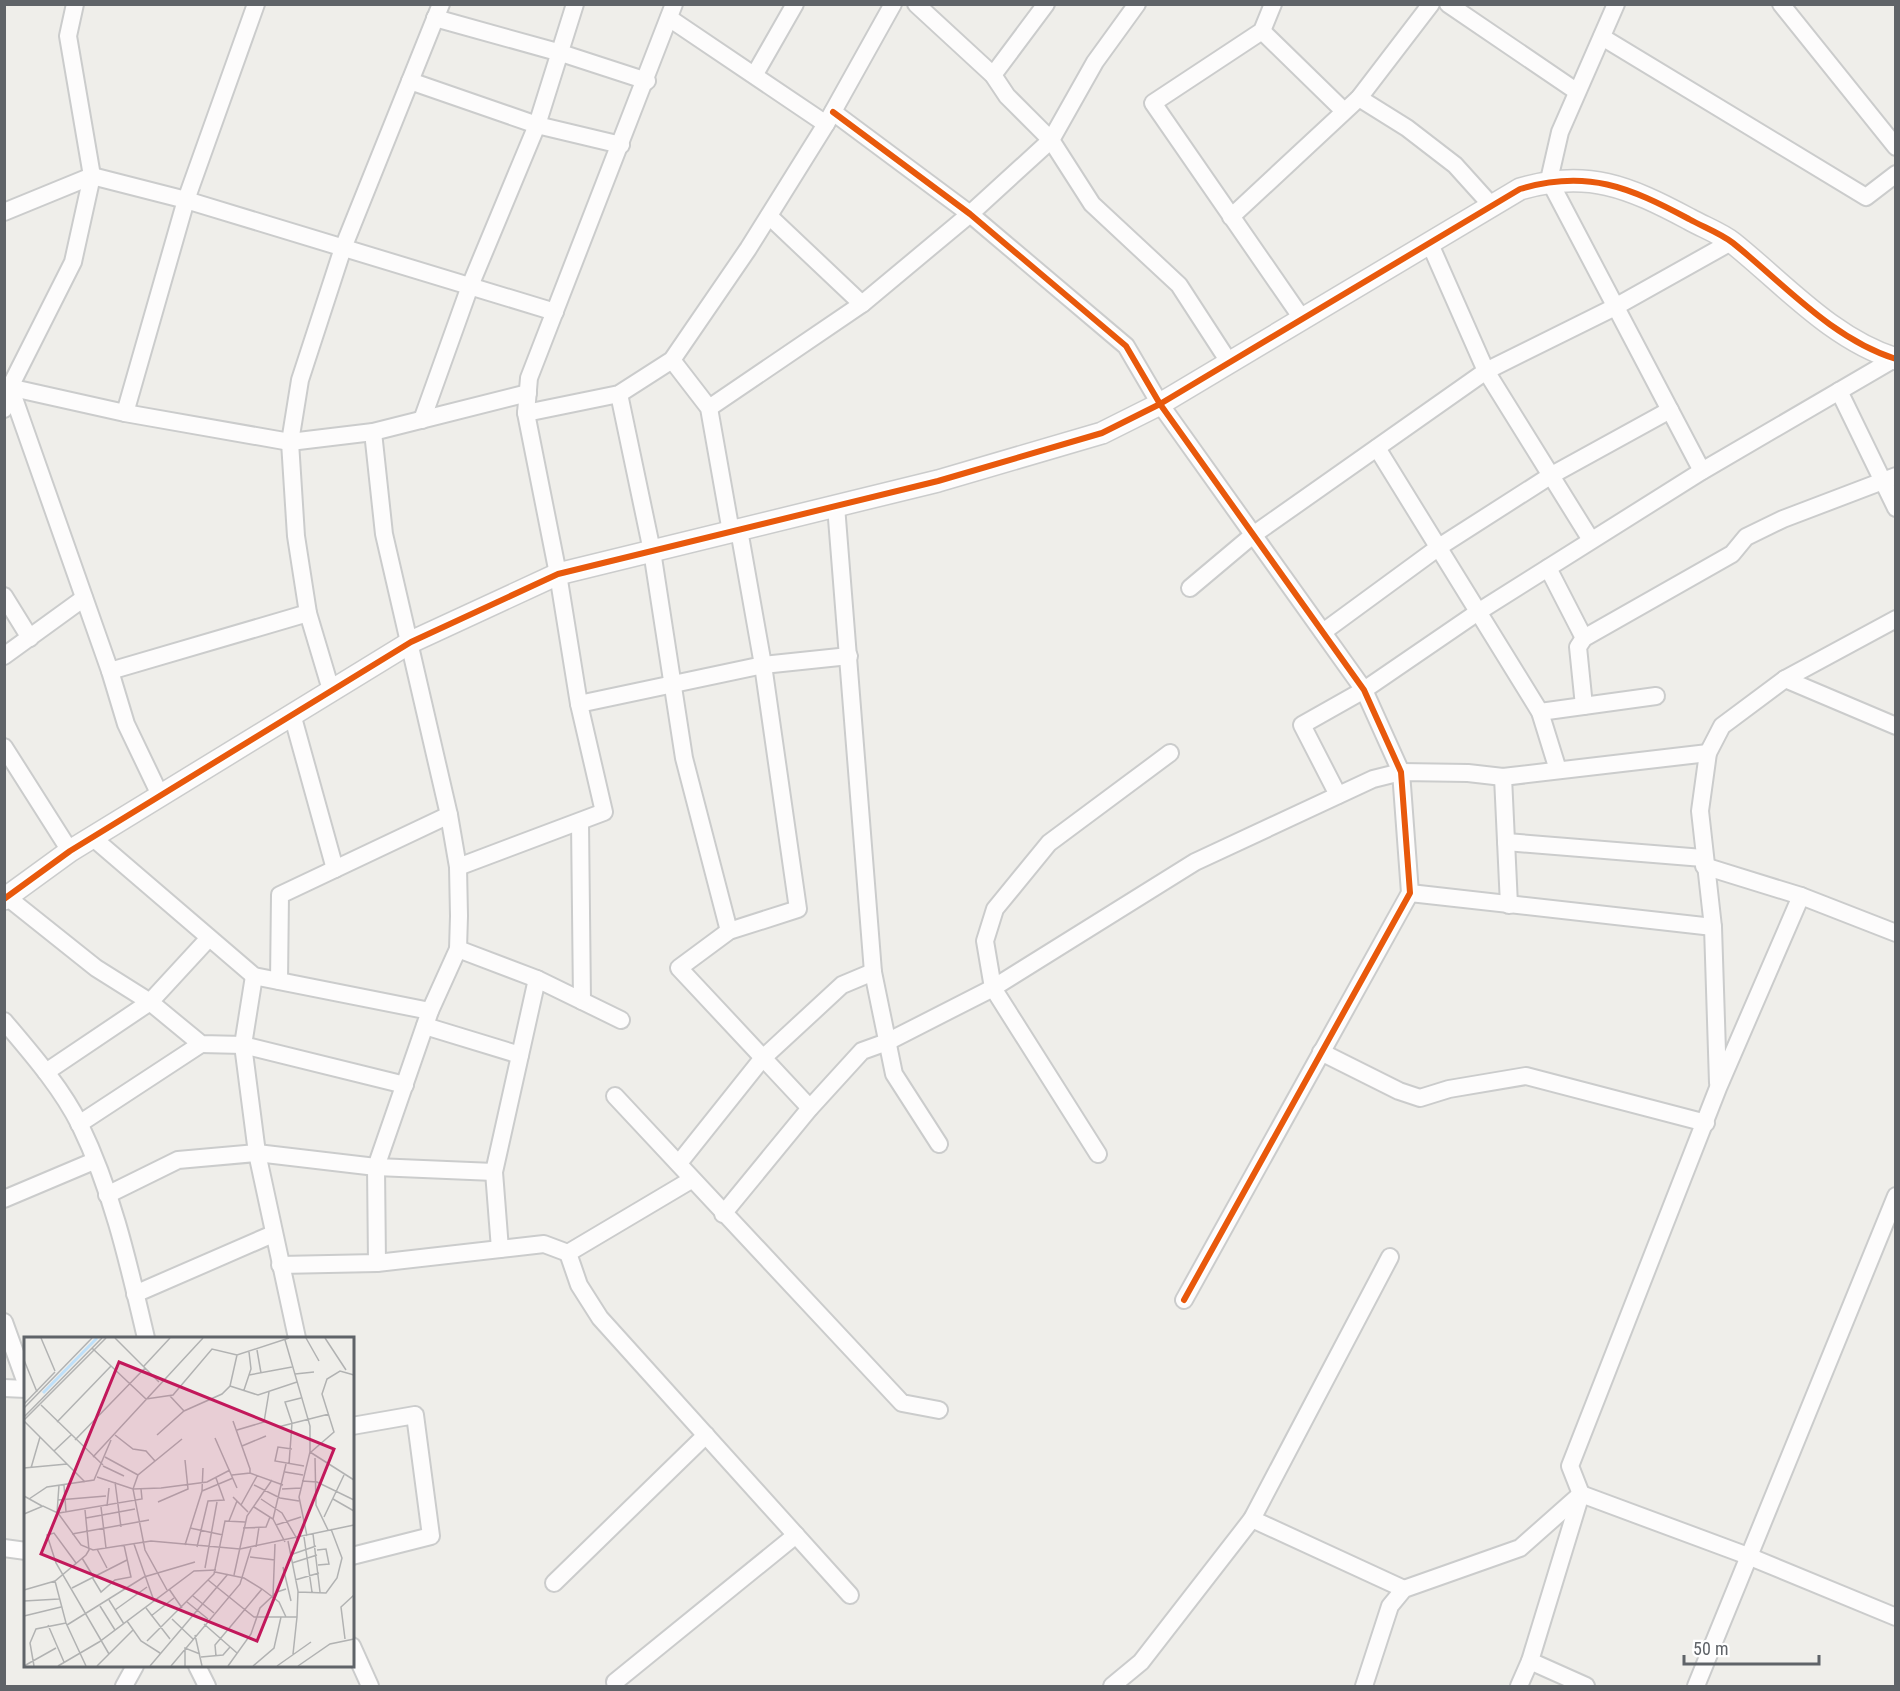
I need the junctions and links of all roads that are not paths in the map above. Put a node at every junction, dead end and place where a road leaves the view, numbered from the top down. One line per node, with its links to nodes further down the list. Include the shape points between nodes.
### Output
1 (75, 4): 32 (street, via 68,36)
2 (256, 4): 34 (street)
3 (575, 4): 18 (street)
4 (795, 4): 19 (street)
5 (893, 4): 26 (street)
6 (916, 4): 20 (street)
7 (1046, 4): 20 (street)
8 (1137, 4): 28 (street, via 1095,62)
9 (1273, 4): 16 (street)
10 (1431, 4): 24 (street)
11 (1448, 4): 23 (street)
12 (1616, 4): 17 (street)
13 (1781, 4): 30 (street)
14 (438, 11): 18 (street); 21 (street)
15 (671, 11): 19 (street); 22 (street)
16 (1262, 31): 25 (street); 39 (street, via 1153,103)
17 (1602, 37): 23 (street); 31 (street, via 1866,198)
18 (561, 53): 22 (street); 27 (street)
19 (754, 74): 26 (street)
20 (993, 75): 28 (street, via 1007,96)
21 (410, 81): 27 (street); 42 (street)
22 (646, 81): 29 (street)
23 (1576, 91): 33 (street, via 1560,132)
24 (1359, 98): 25 (street); 35 (street, via 1455,165)
25 (1344, 111): 39 (street)
26 (829, 118): 37 (street); 38 (street)
27 (537, 125): 29 (street); 43 (street)
28 (1051, 140): 37 (street); 50 (street, via 1092,204 1179,285)
29 (621, 145): 46 (street)
30 (1896, 147)
31 (1896, 174)
32 (92, 176): 34 (street); 36 (street); 52 (street, via 73,262)
33 (1549, 180): 35 (street, via 1520,189); 40 (street, via 1588,180 1627,189); 45 (street)
34 (186, 200): 42 (street); 60 (street)
35 (1492, 206): 41 (street)
36 (4, 212)
37 (970, 214): 44 (street); 56 (street, via 1126,346)
38 (769, 216): 44 (street); 49 (street)
39 (1232, 217): 47 (street)
40 (1731, 242): 45 (street); 48 (street, via 1855,342)
41 (1430, 244): 47 (street); 51 (street)
42 (343, 248): 43 (street); 64 (street, via 300,380)
43 (470, 286): 46 (street); 62 (street)
44 (862, 304): 57 (street)
45 (1615, 307): 51 (street); 59 (street)
46 (555, 312): 54 (street, via 529,378)
47 (1301, 317): 50 (street)
48 (1895, 359): 53 (street)
49 (672, 360): 55 (street); 57 (street)
50 (1229, 362): 56 (street)
51 (1486, 371): 65 (street); 67 (street)
52 (7, 386): 58 (street); 60 (street); 80 (street)
53 (1839, 391): 66 (street); 68 (street)
54 (528, 393): 61 (street); 62 (street)
55 (619, 394): 61 (street); 75 (street)
56 (1160, 404): 69 (street, via 1102,433); 72 (street)
57 (709, 408): 71 (street)
58 (4, 409)
59 (1670, 411): 66 (street); 67 (street)
60 (125, 413): 64 (street)
61 (526, 413): 77 (street)
62 (422, 420): 63 (street)
63 (373, 432): 64 (street); 87 (street, via 384,534)
64 (290, 442): 82 (street, via 296,536)
65 (1377, 448): 72 (street); 74 (street)
66 (1701, 471): 73 (street)
67 (1550, 476): 73 (street); 74 (street)
68 (1889, 478): 70 (street); 86 (street, via 1746,537 1732,554)
69 (836, 506): 71 (street); 89 (street)
70 (1896, 508)
71 (735, 531): 75 (street); 90 (street)
72 (1253, 535): 78 (street); 84 (street)
73 (1591, 540): 76 (street)
74 (1439, 547): 81 (street); 84 (street)
75 (652, 551): 77 (street); 93 (street)
76 (1548, 568): 81 (street); 86 (street)
77 (558, 574): 87 (street); 97 (street)
78 (1190, 588)
79 (4, 596): 85 (street)
80 (84, 598): 85 (street); 91 (street)
81 (1478, 612): 95 (street); 99 (street)
82 (308, 613): 91 (street); 94 (street)
83 (1896, 619): 92 (street)
84 (1323, 632): 95 (street)
85 (30, 638): 88 (street)
86 (1584, 638): 98 (street, via 1578,647)
87 (411, 642): 94 (street); 110 (street)
88 (4, 656)
89 (849, 656): 90 (street); 127 (street)
90 (763, 665): 93 (street); 123 (street, via 798,909)
91 (110, 671): 108 (street, via 126,724)
92 (1785, 679): 101 (street); 103 (street, via 1722,726)
93 (672, 684): 97 (street); 123 (street, via 684,758)
94 (331, 690): 100 (street)
95 (1364, 690): 106 (street); 109 (street, via 1302,724)
96 (1656, 696): 98 (street)
97 (579, 704): 111 (street, via 604,812)
98 (1584, 706): 99 (street)
99 (1540, 712): 105 (street)
100 (292, 714): 108 (street); 117 (street)
101 (1896, 726)
102 (1170, 753): 131 (street, via 1049,843 995,909 985,941)
103 (1708, 753): 105 (street); 115 (street, via 1700,811)
104 (6, 754): 114 (street)
105 (1558, 770): 107 (street)
106 (1401, 772): 107 (street); 109 (street, via 1373,779); 118 (street)
107 (1503, 777): 113 (street)
108 (160, 795): 112 (street)
109 (1338, 795): 131 (street, via 1195,862)
110 (449, 815): 116 (street); 117 (street)
111 (580, 822): 116 (street); 132 (street)
112 (92, 837): 114 (street); 125 (street)
113 (1506, 842): 115 (street); 121 (street)
114 (70, 851): 120 (street)
115 (1704, 862): 119 (street); 122 (street)
116 (458, 867): 126 (street)
117 (335, 869): 130 (street, via 280,895)
118 (1410, 893): 121 (street); 140 (street)
119 (1801, 896): 124 (street); 145 (street)
120 (6, 898): 133 (street, via 96,968)
121 (1509, 905): 122 (street)
122 (1713, 927): 145 (street)
123 (729, 931): 142 (street, via 679,968)
124 (1896, 933)
125 (209, 938): 128 (street); 133 (street)
126 (458, 949): 129 (street); 134 (street)
127 (873, 972): 137 (street); 142 (street, via 842,985)
128 (254, 976): 130 (street); 139 (street)
129 (537, 979): 132 (street); 141 (street)
130 (279, 981): 134 (street)
131 (993, 988): 137 (street); 152 (street)
132 (582, 1001): 135 (street)
133 (150, 1002): 138 (street); 143 (street)
134 (428, 1018): 141 (street); 144 (street)
135 (621, 1020)
136 (4, 1021): 143 (street)
137 (887, 1042): 147 (street, via 862,1051); 150 (street, via 894,1074)
138 (201, 1044): 139 (street); 149 (street)
139 (243, 1045): 144 (street); 151 (street)
140 (1321, 1052): 148 (street, via 1420,1098 1526,1076); 169 (street)
141 (520, 1055): 156 (street)
142 (762, 1059): 147 (street); 154 (street)
143 (46, 1072): 149 (street)
144 (405, 1085): 155 (street)
145 (1718, 1088): 148 (street)
146 (615, 1096): 154 (street)
147 (810, 1108): 161 (street)
148 (1706, 1123): 179 (street, via 1570,1466)
149 (79, 1124): 153 (street)
150 (939, 1144)
151 (257, 1153): 155 (street); 158 (street, via 178,1160); 162 (street)
152 (1098, 1154)
153 (94, 1161): 158 (street); 160 (street)
154 (679, 1163): 157 (street)
155 (376, 1167): 156 (street); 166 (street)
156 (494, 1172): 163 (street)
157 (691, 1180): 161 (street); 164 (street)
158 (107, 1194): 168 (street, via 120,1225)
159 (1896, 1196): 185 (street)
160 (4, 1199)
161 (723, 1214): 176 (street, via 902,1403)
162 (273, 1234): 167 (street); 168 (street)
163 (500, 1249): 164 (street, via 544,1244); 166 (street)
164 (568, 1253): 178 (street, via 579,1285 600,1318)
165 (1390, 1257): 180 (street)
166 (378, 1263): 167 (street)
167 (280, 1265): 172 (street)
168 (135, 1294): 171 (street)
169 (1184, 1300)
170 (4, 1322): 173 (street)
171 (146, 1337)
172 (297, 1337)
173 (24, 1377)
174 (4, 1388): 175 (street)
175 (24, 1389)
176 (939, 1410)
177 (354, 1426): 184 (street, via 415,1415 431,1536)
178 (706, 1435): 181 (street); 186 (street)
179 (1581, 1494): 185 (street); 187 (street, via 1520,1548); 191 (street)
180 (1252, 1519): 187 (street); 198 (street, via 1142,1662)
181 (796, 1535): 188 (street); 197 (street, via 615,1682)
182 (4, 1548): 183 (street)
183 (24, 1551)
184 (354, 1555)
185 (1748, 1556): 189 (street); 202 (street)
186 (554, 1583)
187 (1404, 1589): 199 (street, via 1390,1606)
188 (850, 1595)
189 (1896, 1617)
190 (354, 1650): 196 (street)
191 (1530, 1661): 200 (street); 201 (street)
192 (134, 1667): 194 (street)
193 (198, 1667): 195 (street)
194 (124, 1686)
195 (207, 1686)
196 (370, 1686)
197 (616, 1686)
198 (1112, 1686)
199 (1364, 1686)
200 (1519, 1686)
201 (1586, 1686)
202 (1696, 1686)

